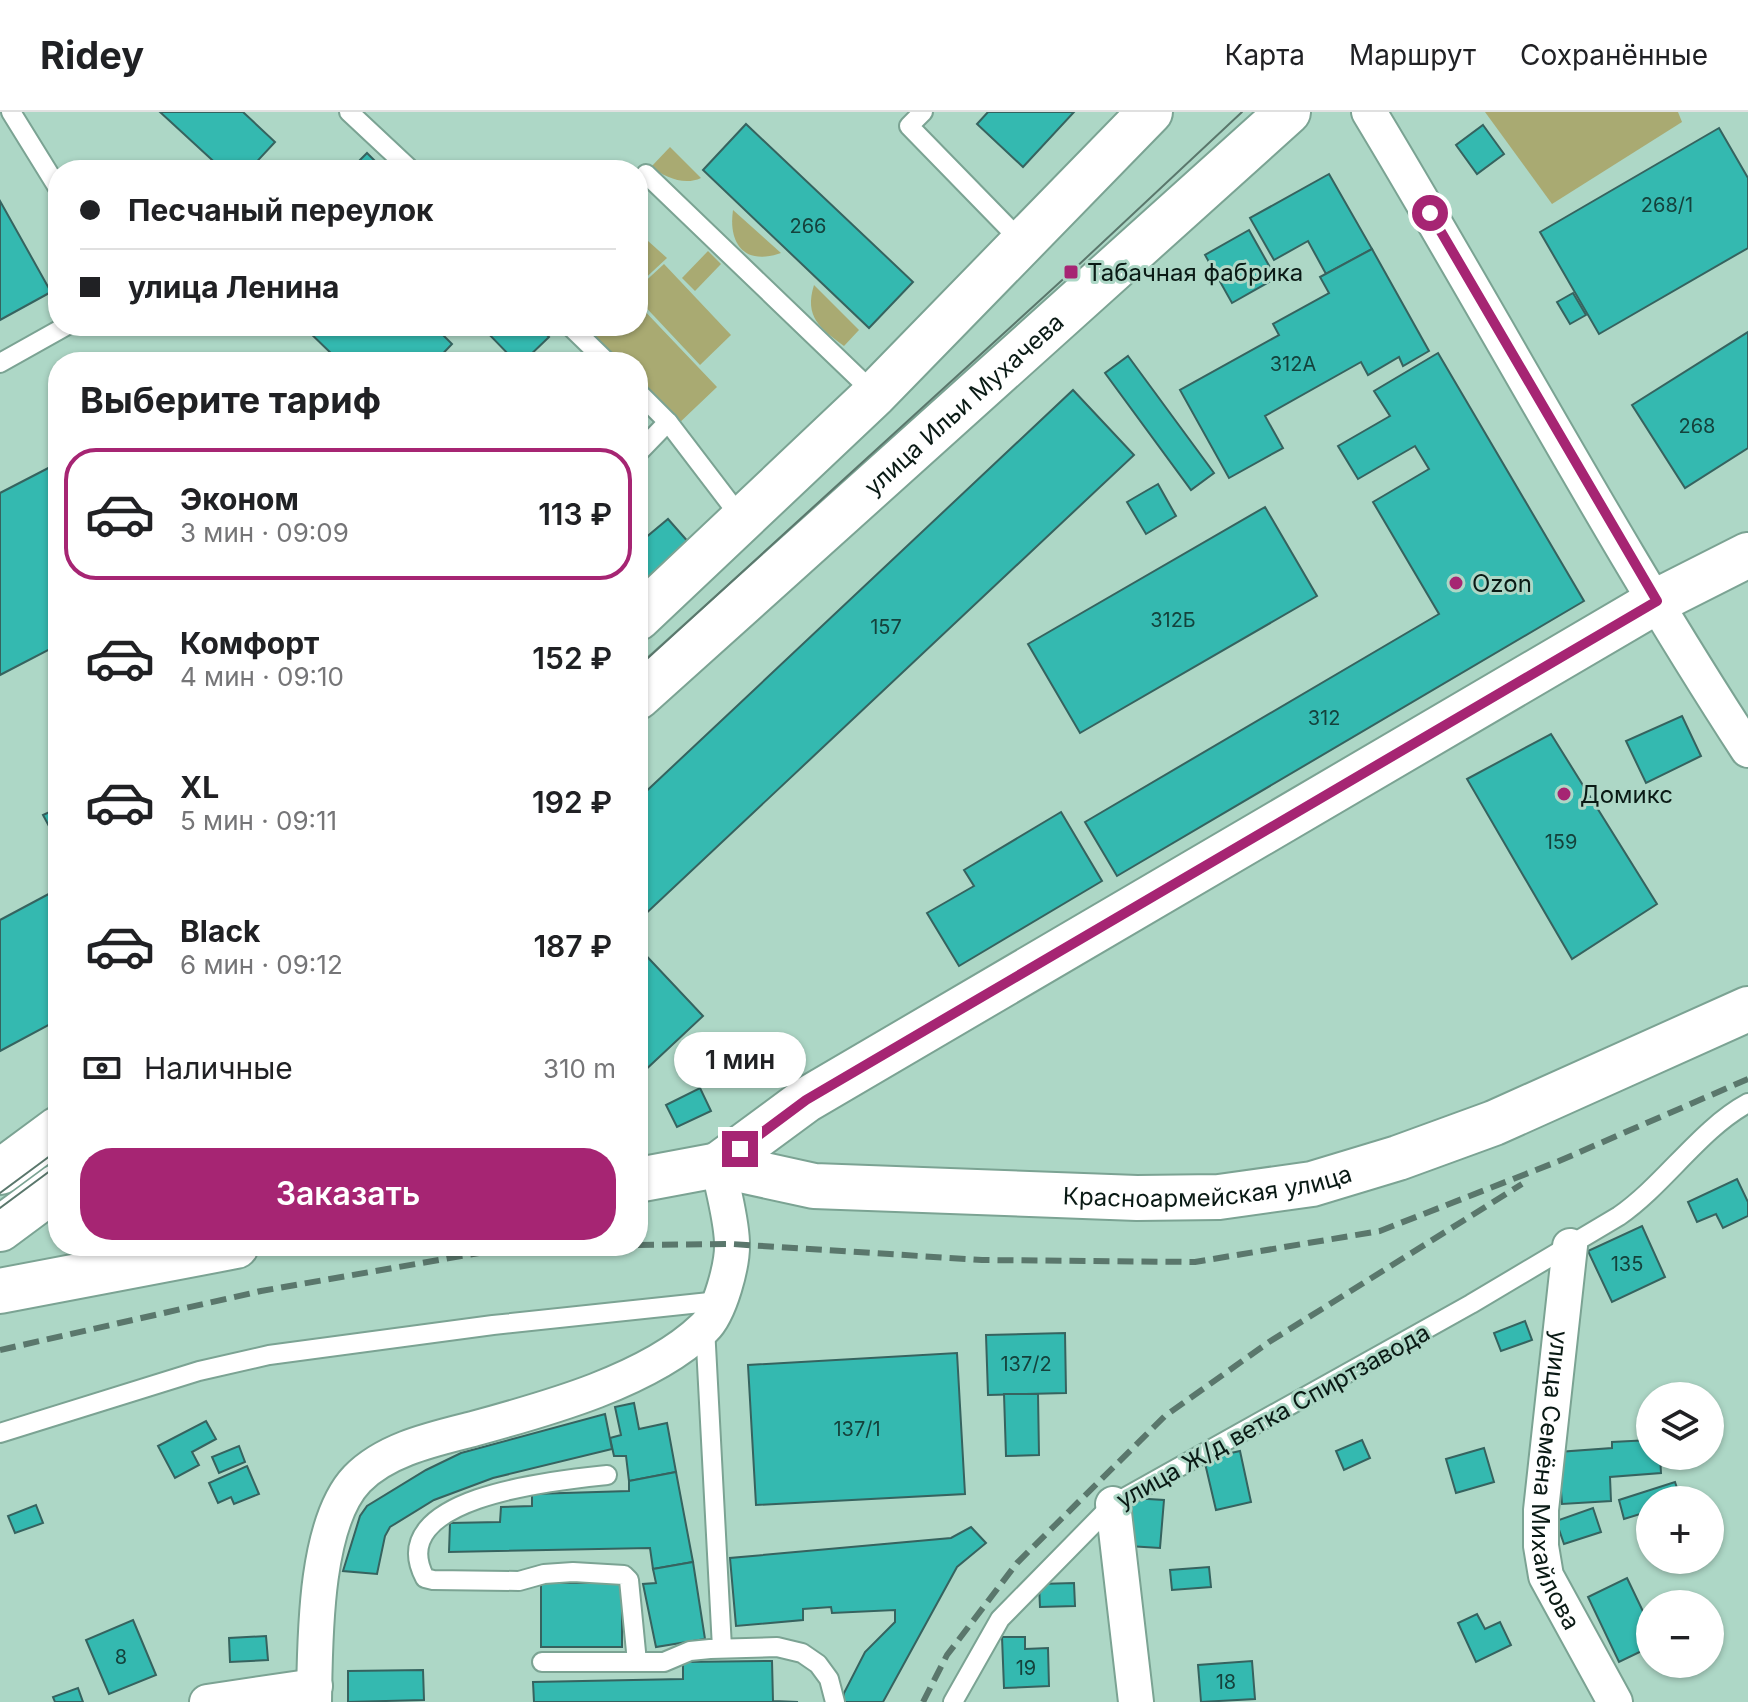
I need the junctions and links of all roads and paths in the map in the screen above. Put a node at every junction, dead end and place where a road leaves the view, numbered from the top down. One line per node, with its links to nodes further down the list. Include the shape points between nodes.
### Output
1 (11, 112): 8 (lane)
2 (349, 112): 7 (lane)
3 (923, 112): 10 (lane, via 909,126)
4 (1150, 112): 10 (main road)
5 (1288, 112): 23 (main road, улица Ильи Мухачева)
6 (1369, 112): 21 (street)
7 (400, 160)
8 (48, 172)
9 (648, 176): 15 (lane)
10 (1023, 243): 15 (main road)
11 (48, 336): 14 (lane)
12 (580, 336): 13 (lane)
13 (597, 352)
14 (0, 363)
15 (875, 394): 19 (main road)
16 (648, 402): 17 (lane)
17 (668, 422): 18 (lane); 19 (lane)
18 (648, 443)
19 (743, 521): 22 (main road)
20 (1748, 555): 21 (main road)
21 (1657, 601): 24 (street); 28 (main road, via 806,1100)
22 (648, 609)
23 (648, 688)
24 (1748, 750)
25 (1748, 1009): 28 (main road, Красноармейская улица, via 1494,1123 1312,1184 1219,1197 1137,1198 814,1186)
26 (1748, 1103): 33 (lane, улица Ж/д ветка Спиртзавода, via 1642,1200)
27 (48, 1136): 29 (main road)
28 (718, 1165): 30 (main road, Красноармейская улица); 36 (street, via 732,1244)
29 (0, 1172)
30 (648, 1178)
31 (48, 1194): 32 (main road)
32 (1, 1229)
33 (1570, 1246): 39 (lane, улица Ж/д ветка Спиртзавода); 48 (street, улица Семёна Михайлова, via 1541,1546 1546,1576)
34 (184, 1256): 35 (main road)
35 (0, 1291)
36 (712, 1314): 37 (lane, via 493,1325 269,1355 199,1371); 40 (lane); 43 (street, via 670,1354 607,1386 395,1453 356,1480 328,1540)
37 (0, 1433)
38 (607, 1475): 42 (lane, via 544,1481 444,1514 420,1539 418,1559 425,1578 433,1580 519,1581 573,1572 624,1575 629,1580)
39 (1113, 1504): 46 (lane, улица Ж/д ветка Спиртзавода, via 1000,1619); 47 (street)
40 (722, 1648): 42 (lane, via 690,1651 664,1662); 45 (lane, via 777,1647 802,1653 829,1679)
41 (542, 1662): 42 (lane)
42 (637, 1662)
43 (314, 1694): 44 (street)
44 (207, 1702)
45 (835, 1702)
46 (953, 1702)
47 (1136, 1702)
48 (1615, 1702)

